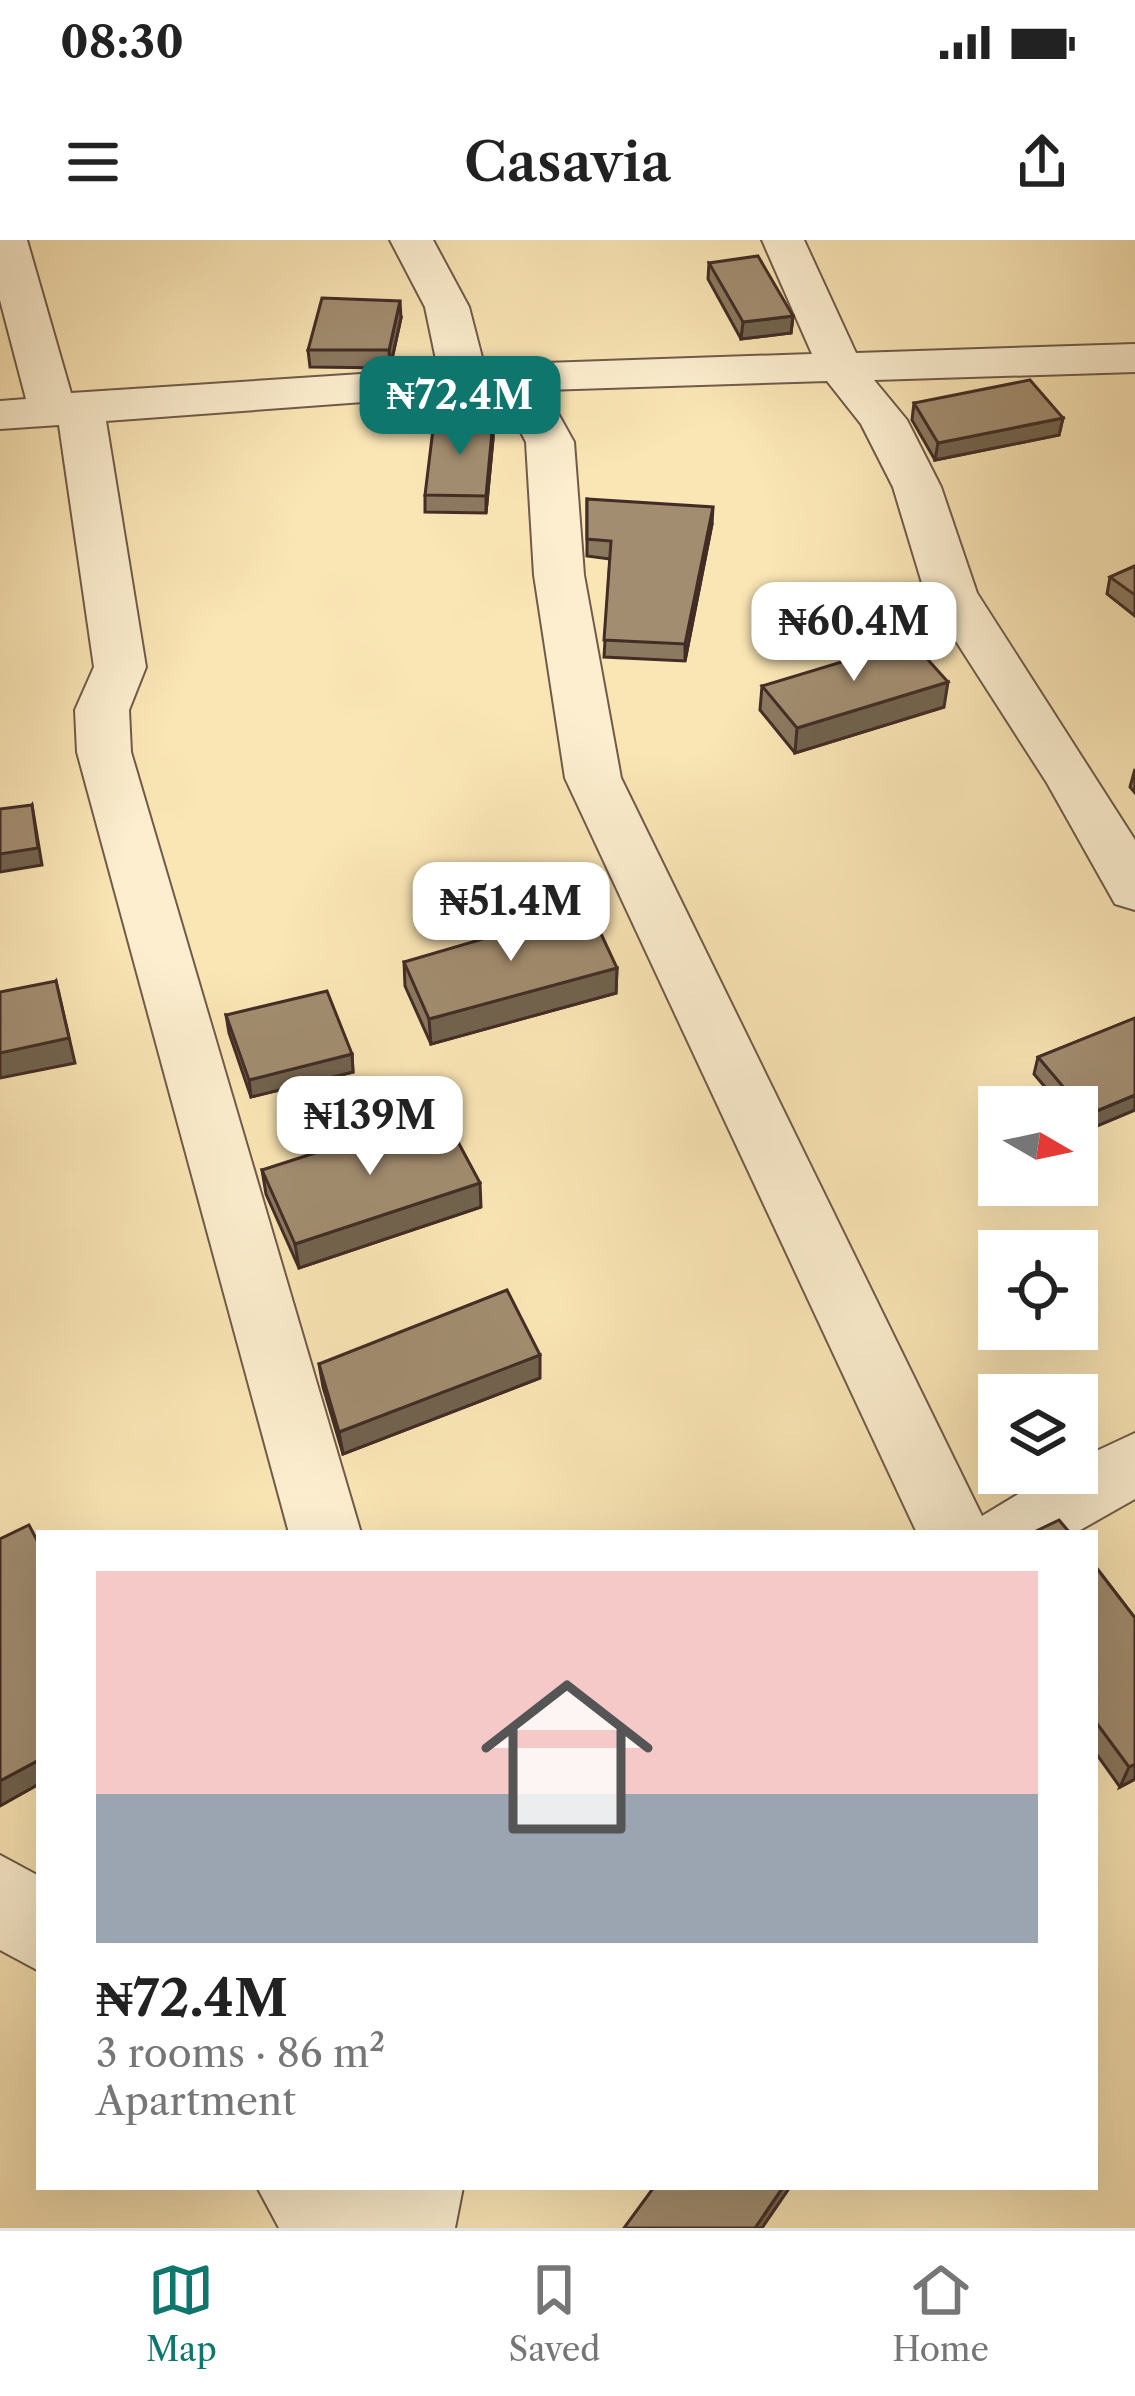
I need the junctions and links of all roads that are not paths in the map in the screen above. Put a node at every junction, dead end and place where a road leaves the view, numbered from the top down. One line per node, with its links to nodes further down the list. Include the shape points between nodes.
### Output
1 (6, 240): 7 (street)
2 (411, 240): 6 (street, via 435,277 462,362)
3 (783, 240): 5 (street)
4 (1135, 358): 5 (street)
5 (841, 369): 6 (street); 9 (street, via 883,420 917,488 951,593)
6 (489, 379): 7 (street); 12 (street, via 550,442 559,575 593,778)
7 (66, 406): 8 (street); 11 (street, via 120,667 102,710 104,752)
8 (0, 415)
9 (1135, 890)
10 (1135, 1462): 13 (street)
11 (324, 1530)
12 (952, 1530)
13 (1015, 1530)
14 (0, 1894): 15 (street)
15 (36, 1928)
16 (304, 2190): 18 (street, via 326,2212)
17 (418, 2190): 19 (street)
18 (380, 2228)
19 (410, 2228)

